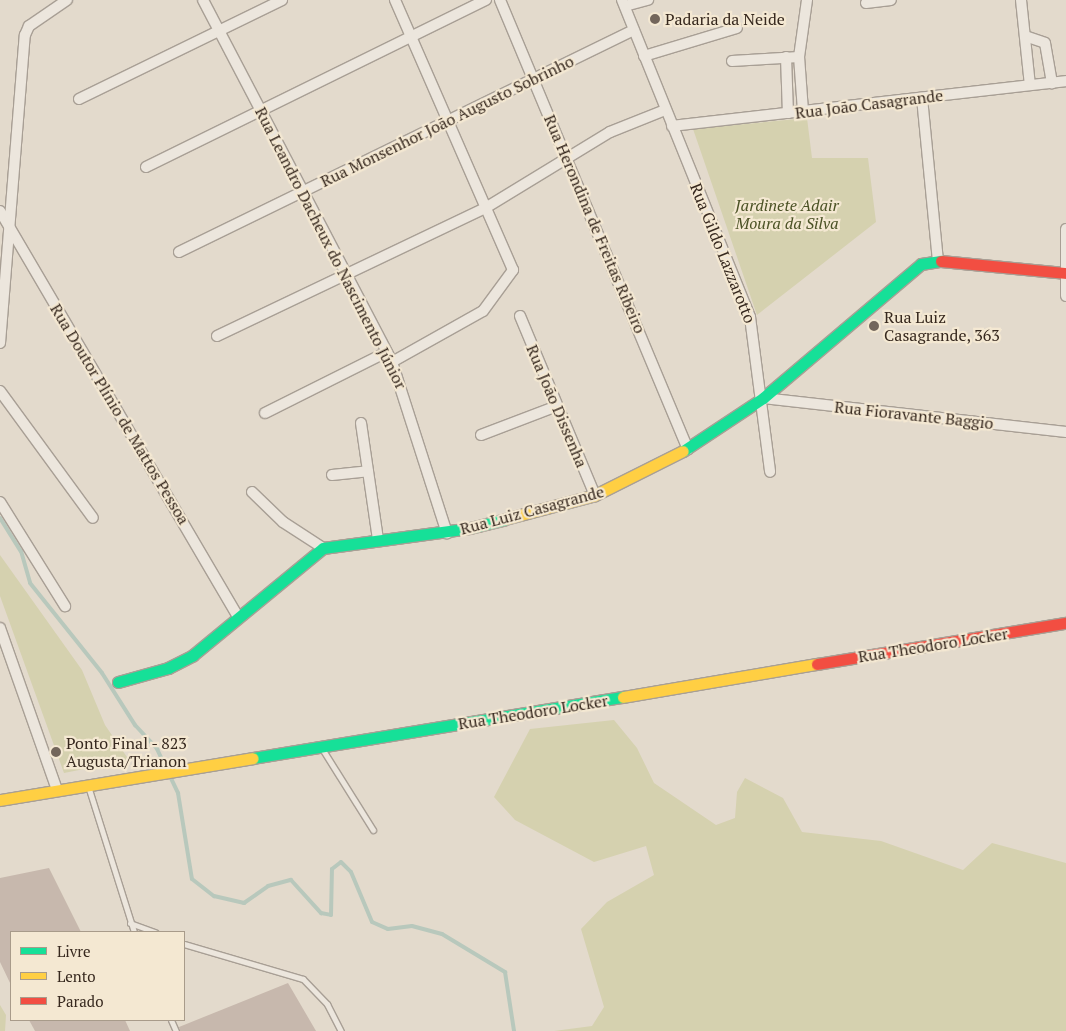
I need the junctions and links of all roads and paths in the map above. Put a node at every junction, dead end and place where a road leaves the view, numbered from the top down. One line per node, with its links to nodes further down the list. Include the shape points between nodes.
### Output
1 (67, 0): 40 (street, via 29,26)
2 (203, 0): 15 (street, Rua Leandro Dacheux do Nascimento Júnior)
3 (282, 0): 15 (street)
4 (395, 0): 17 (street)
5 (486, 0): 17 (street)
6 (500, 0): 22 (street, Rua Herondina de Freitas Ribeiro)
7 (648, 0): 11 (street)
8 (807, 0): 19 (street)
9 (891, 0): 12 (street)
10 (1021, 0): 16 (street)
11 (624, 3): 14 (street, Rua Gildo Lazzarotto)
12 (866, 3)
13 (737, 28): 18 (street)
14 (634, 30): 18 (street, Rua Gildo Lazzarotto); 22 (street, Rua Monsenhor João Augusto Sobrinho)
15 (219, 31): 27 (street); 29 (street, Rua Leandro Dacheux do Nascimento Júnior)
16 (1025, 36): 24 (street, via 1045,43); 25 (street)
17 (411, 37): 29 (street); 32 (street)
18 (644, 56): 28 (street, Rua Gildo Lazzarotto)
19 (799, 57): 20 (street); 30 (street)
20 (786, 58): 21 (street); 31 (street)
21 (732, 61)
22 (534, 79): 32 (street, Rua Monsenhor João Augusto Sobrinho); 34 (street, Rua Herondina de Freitas Ribeiro)
23 (1066, 81): 24 (street, Rua João Casagrande)
24 (1052, 83): 25 (street, Rua João Casagrande)
25 (1030, 86): 26 (street, Rua João Casagrande)
26 (922, 98): 30 (street, Rua João Casagrande); 42 (street)
27 (79, 99)
28 (665, 110): 33 (street, Rua Gildo Lazzarotto); 34 (street)
29 (261, 111): 35 (street); 36 (street, Rua Leandro Dacheux do Nascimento Júnior)
30 (803, 111): 31 (street, Rua João Casagrande)
31 (788, 113): 33 (street, Rua João Casagrande)
32 (448, 121): 36 (street, Rua Monsenhor João Augusto Sobrinho); 37 (street)
33 (672, 126): 52 (street, Rua Gildo Lazzarotto, via 747,307)
34 (567, 156): 37 (street); 58 (street, Rua Herondina de Freitas Ribeiro)
35 (146, 168)
36 (303, 192): 41 (street, Rua Monsenhor João Augusto Sobrinho); 44 (street, Rua Leandro Dacheux do Nascimento Júnior)
37 (487, 207): 44 (street); 50 (street, via 513,270 483,311)
38 (0, 211): 40 (street, Rua Doutor Plínio de Mattos Pessoa)
39 (1066, 229): 43 (street)
40 (10, 230): 48 (street); 70 (street, Rua Doutor Plínio de Mattos Pessoa)
41 (180, 252)
42 (938, 261): 43 (main road, Rua Luiz Casagrande); 52 (main road, Rua Luiz Casagrande, via 913,269)
43 (1064, 273): 45 (street)
44 (346, 274): 47 (street); 49 (street, Rua Leandro Dacheux do Nascimento Júnior)
45 (1066, 296)
46 (520, 316): 53 (street, Rua João Dissenha)
47 (217, 336)
48 (0, 343)
49 (386, 352): 50 (street, Rua Leandro Dacheux do Nascimento Júnior); 54 (street)
50 (392, 362): 66 (street, Rua Leandro Dacheux do Nascimento Júnior)
51 (0, 391): 65 (street)
52 (763, 398): 56 (street, Rua Fioravante Baggio); 58 (main road, Rua Luiz Casagrande); 60 (street, Rua Gildo Lazzarotto)
53 (558, 406): 57 (street); 63 (street, Rua João Dissenha)
54 (265, 413)
55 (361, 423): 59 (street)
56 (1066, 432)
57 (481, 435)
58 (688, 449): 63 (main road, Rua Luiz Casagrande)
59 (368, 471): 61 (street); 67 (street)
60 (770, 472)
61 (332, 475)
62 (252, 492): 68 (street, via 283,522)
63 (595, 496): 66 (main road, Rua Luiz Casagrande)
64 (0, 502): 69 (street)
65 (93, 518)
66 (447, 533): 67 (main road, Rua Luiz Casagrande)
67 (378, 539): 68 (main road, Rua Luiz Casagrande)
68 (323, 548): 70 (main road)
69 (65, 606)
70 (239, 618): 73 (main road, via 181,662)
71 (1066, 623): 74 (main road, Rua Theodoro Locker)
72 (0, 628): 76 (street)
73 (118, 682)
74 (321, 747): 75 (main road, Rua Theodoro Locker); 78 (lane)
75 (88, 785): 76 (main road, Rua Theodoro Locker); 79 (lane)
76 (57, 790): 77 (main road, Rua Theodoro Locker)
77 (0, 800)
78 (373, 830)
79 (130, 922): 80 (lane); 81 (lane)
80 (134, 931)
81 (152, 931)
82 (185, 944): 83 (lane, via 303,979 327,1004)
83 (341, 1031)

